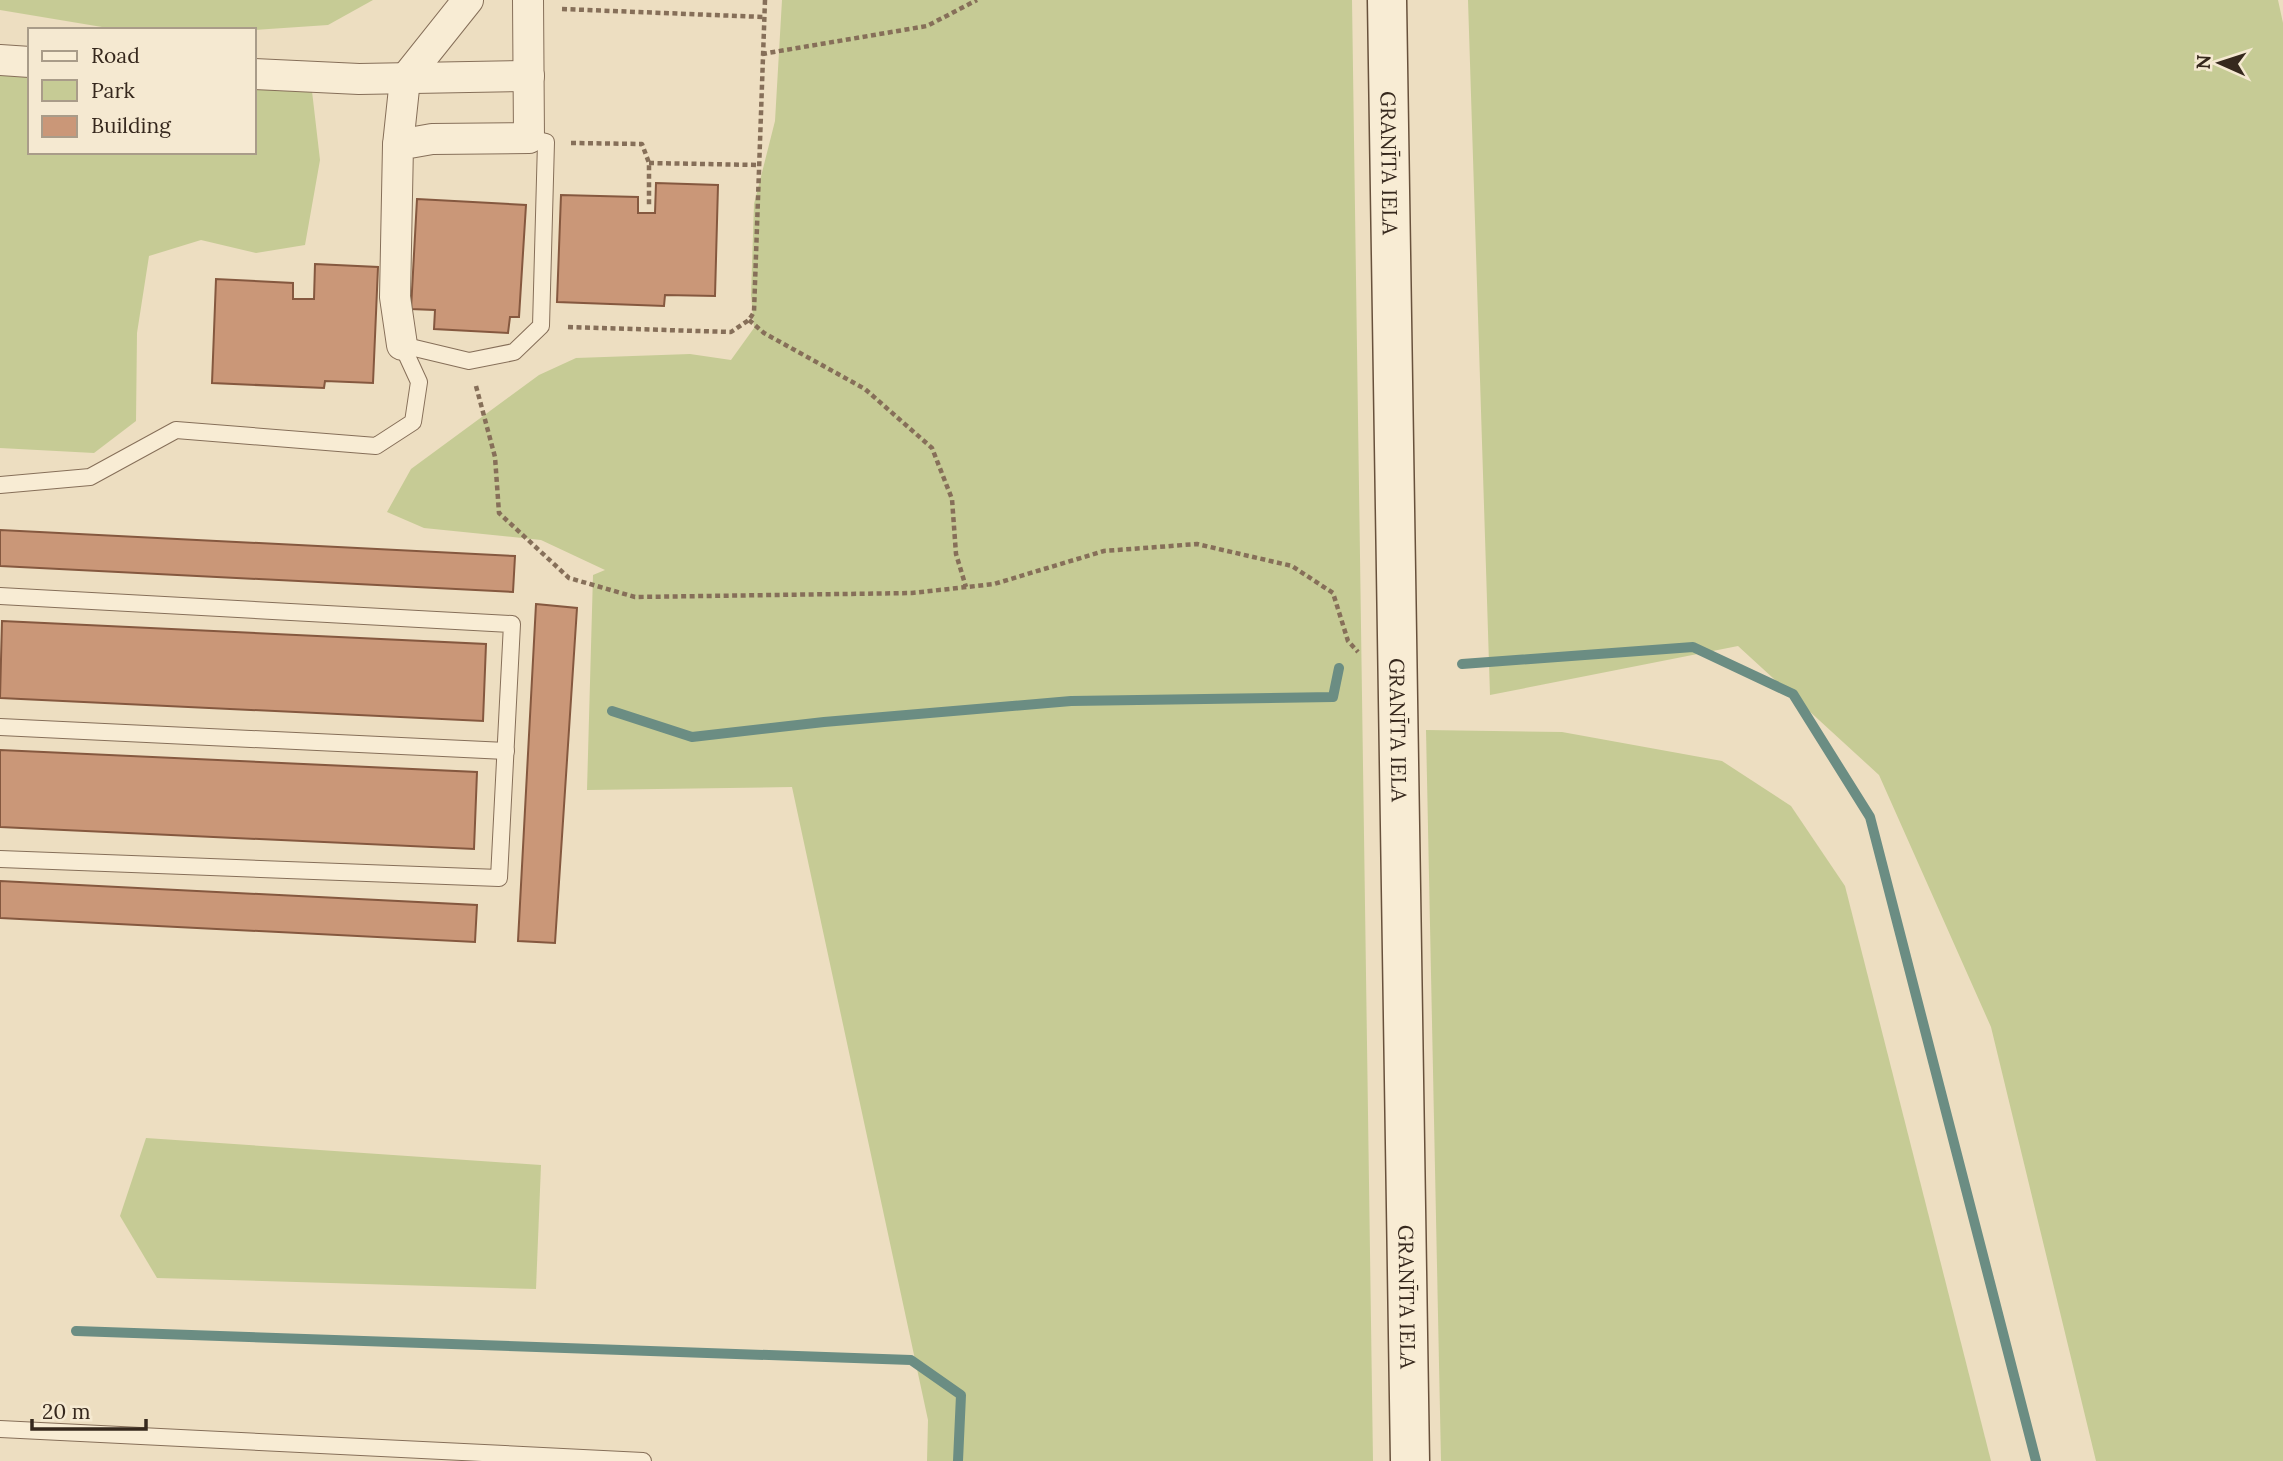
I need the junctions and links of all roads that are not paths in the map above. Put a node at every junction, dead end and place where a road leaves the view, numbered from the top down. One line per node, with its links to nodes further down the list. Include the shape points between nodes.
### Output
1 (468, 0): 8 (street)
2 (1387, 0): 19 (main road, GRANĪTA IELA)
3 (528, 4): 7 (street)
4 (0, 60): 5 (street)
5 (28, 62)
6 (256, 74): 8 (street)
7 (528, 76): 8 (street); 9 (street)
8 (405, 79): 10 (street)
9 (537, 140): 10 (street, via 432,139); 11 (lane, via 541,326 514,352 469,361)
10 (398, 145): 11 (street, via 395,297)
11 (402, 345): 12 (lane, via 419,382 413,422 376,446 176,430 90,477)
12 (0, 485)
13 (0, 596): 15 (lane, via 512,624)
14 (0, 727): 15 (lane)
15 (506, 751): 16 (lane, via 499,878)
16 (0, 859)
17 (0, 1429): 18 (lane)
18 (643, 1461)
19 (1409, 1461)

